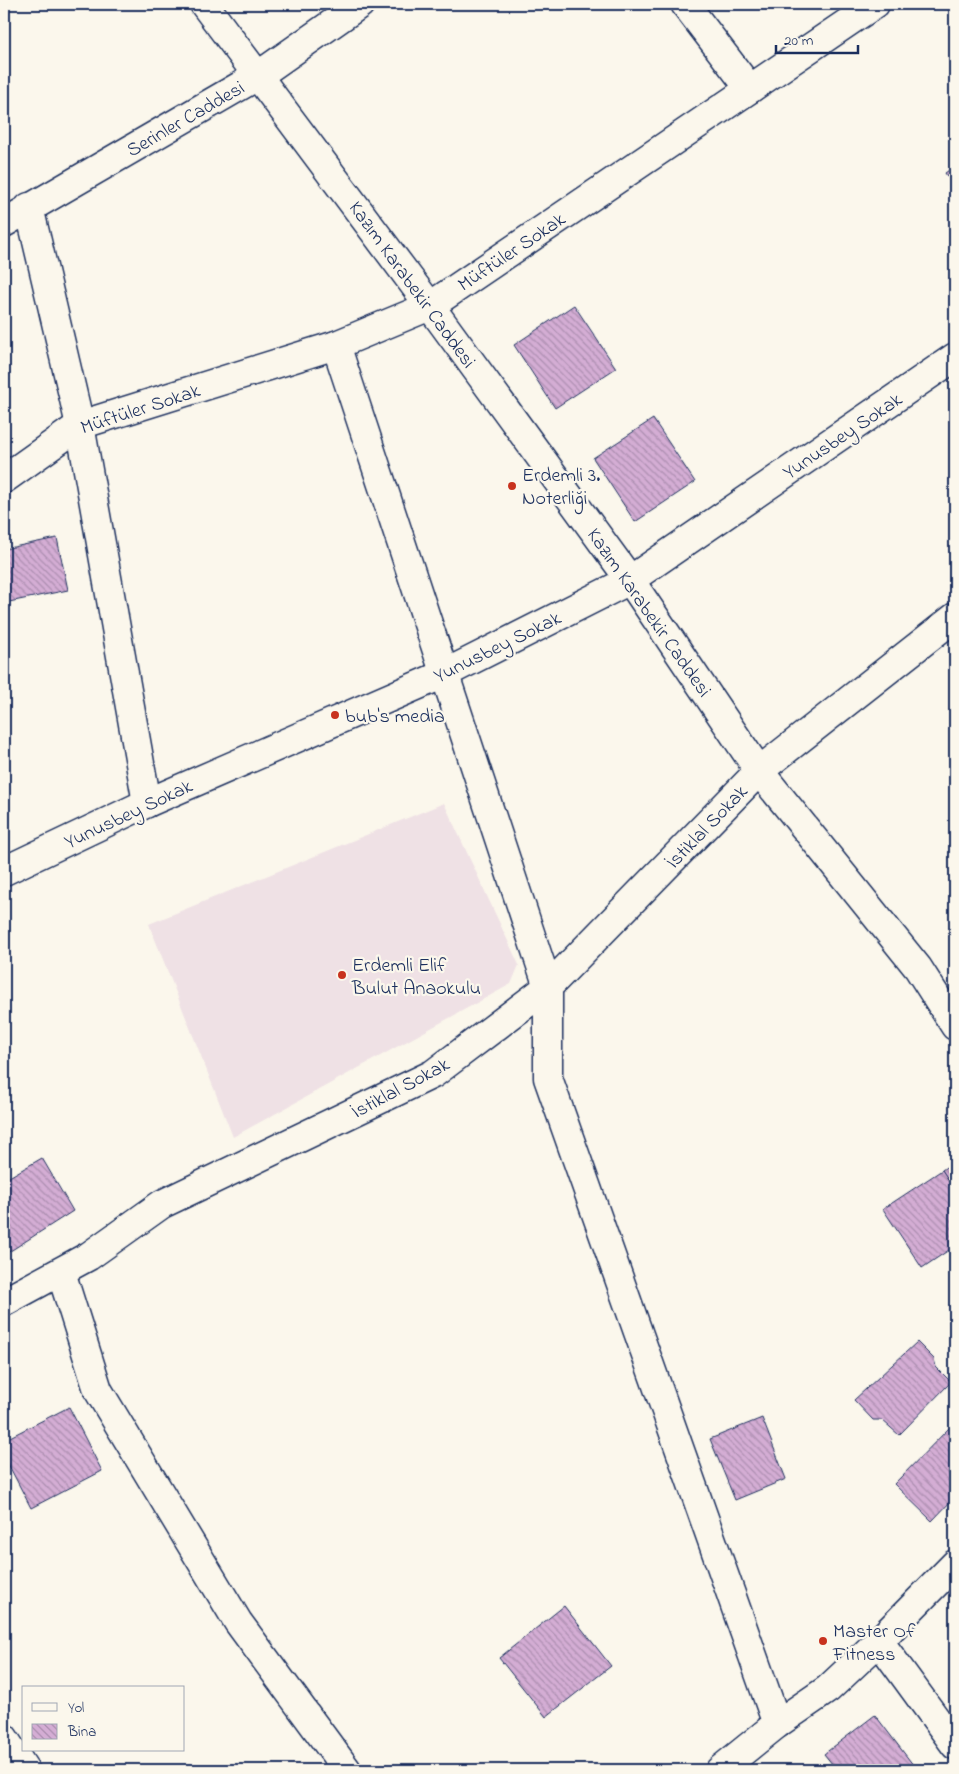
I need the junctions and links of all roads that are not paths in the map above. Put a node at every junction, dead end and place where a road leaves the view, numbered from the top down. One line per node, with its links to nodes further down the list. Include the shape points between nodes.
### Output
1 (204, 4): 5 (street, Kazım Karabekir Caddesi)
2 (360, 4): 5 (street, Serinler Caddesi)
3 (685, 4): 6 (street)
4 (875, 4): 6 (street, Müftüler Sokak)
5 (259, 75): 7 (street, Serinler Caddesi); 9 (street, Kazım Karabekir Caddesi)
6 (750, 89): 9 (street, Müftüler Sokak)
7 (29, 207): 8 (street, Serinler Caddesi); 12 (street)
8 (4, 223)
9 (430, 306): 10 (street, Müftüler Sokak); 14 (street, Kazım Karabekir Caddesi)
10 (336, 345): 12 (street, Müftüler Sokak); 16 (street)
11 (955, 357): 14 (street, Yunusbey Sokak)
12 (80, 425): 13 (street, Müftüler Sokak); 18 (street)
13 (4, 479)
14 (630, 580): 16 (street, Yunusbey Sokak); 17 (street, Kazım Karabekir Caddesi)
15 (955, 617): 17 (street, İstiklal Sokak)
16 (444, 674): 18 (street, Yunusbey Sokak); 20 (street)
17 (759, 771): 20 (street, İstiklal Sokak); 21 (street, Kazım Karabekir Caddesi, via 918,968)
18 (147, 803): 19 (street, Yunusbey Sokak)
19 (4, 870)
20 (548, 987): 22 (street, İstiklal Sokak, via 433,1074 162,1204); 26 (street, via 548,1078)
21 (955, 1026)
22 (61, 1272): 23 (street, İstiklal Sokak); 30 (street, via 98,1390 238,1622)
23 (4, 1302)
24 (955, 1564): 25 (street)
25 (879, 1641): 26 (street, via 828,1689); 28 (street)
26 (777, 1724): 31 (street)
27 (4, 1738): 29 (street)
28 (955, 1745)
29 (25, 1770)
30 (347, 1770)
31 (720, 1770)

